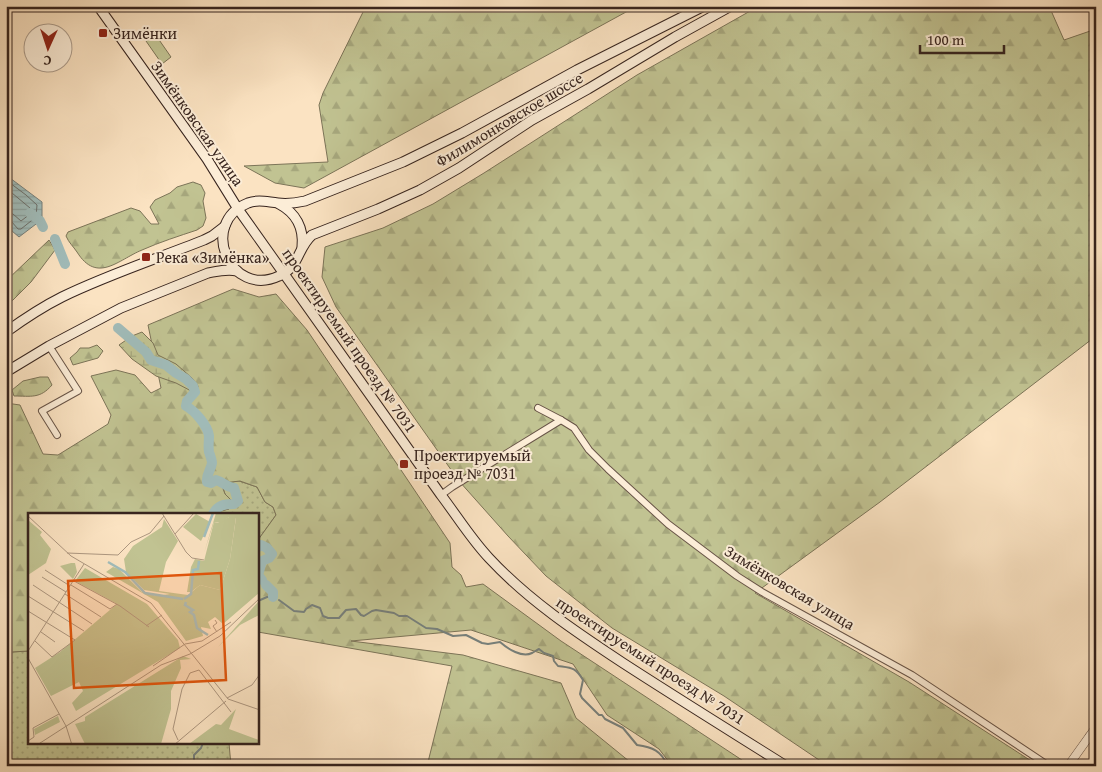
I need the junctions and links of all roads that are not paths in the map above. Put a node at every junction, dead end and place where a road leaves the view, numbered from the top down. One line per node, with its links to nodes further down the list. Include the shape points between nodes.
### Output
1 (98, 6): 5 (main road, Зимёнковская улица, via 207,159)
2 (704, 6): 4 (main road, Филимонковское шоссе, via 403,162 305,201)
3 (731, 6): 7 (main road, Филимонковское шоссе, via 532,120 459,168 420,190 312,235)
4 (277, 203): 5 (main road, Филимонковское шоссе, via 254,201); 7 (main road, via 298,222)
5 (238, 209): 6 (main road); 9 (main road, проектируемый проезд № 7031)
6 (225, 226): 8 (main road, via 225,254); 10 (main road, via 204,240 61,298)
7 (301, 249): 9 (main road, Филимонковское шоссе, via 295,263)
8 (238, 272): 9 (main road, via 264,280); 11 (main road, via 220,270 208,273 121,308)
9 (284, 273): 16 (main road, проектируемый проезд № 7031)
10 (6, 332)
11 (50, 346): 12 (main road); 15 (street, via 78,391 42,411)
12 (6, 372)
13 (538, 408): 14 (street, Зимёнковская улица)
14 (561, 420): 16 (street); 20 (street, Зимёнковская улица, via 574,428 608,470 668,524 737,576 912,676)
15 (57, 435)
16 (441, 495): 19 (main road, проектируемый проезд № 7031, via 489,558 547,610 582,636)
17 (1096, 727): 18 (street)
18 (1092, 739): 21 (street)
19 (786, 766)
20 (1049, 766)
21 (1068, 766)

